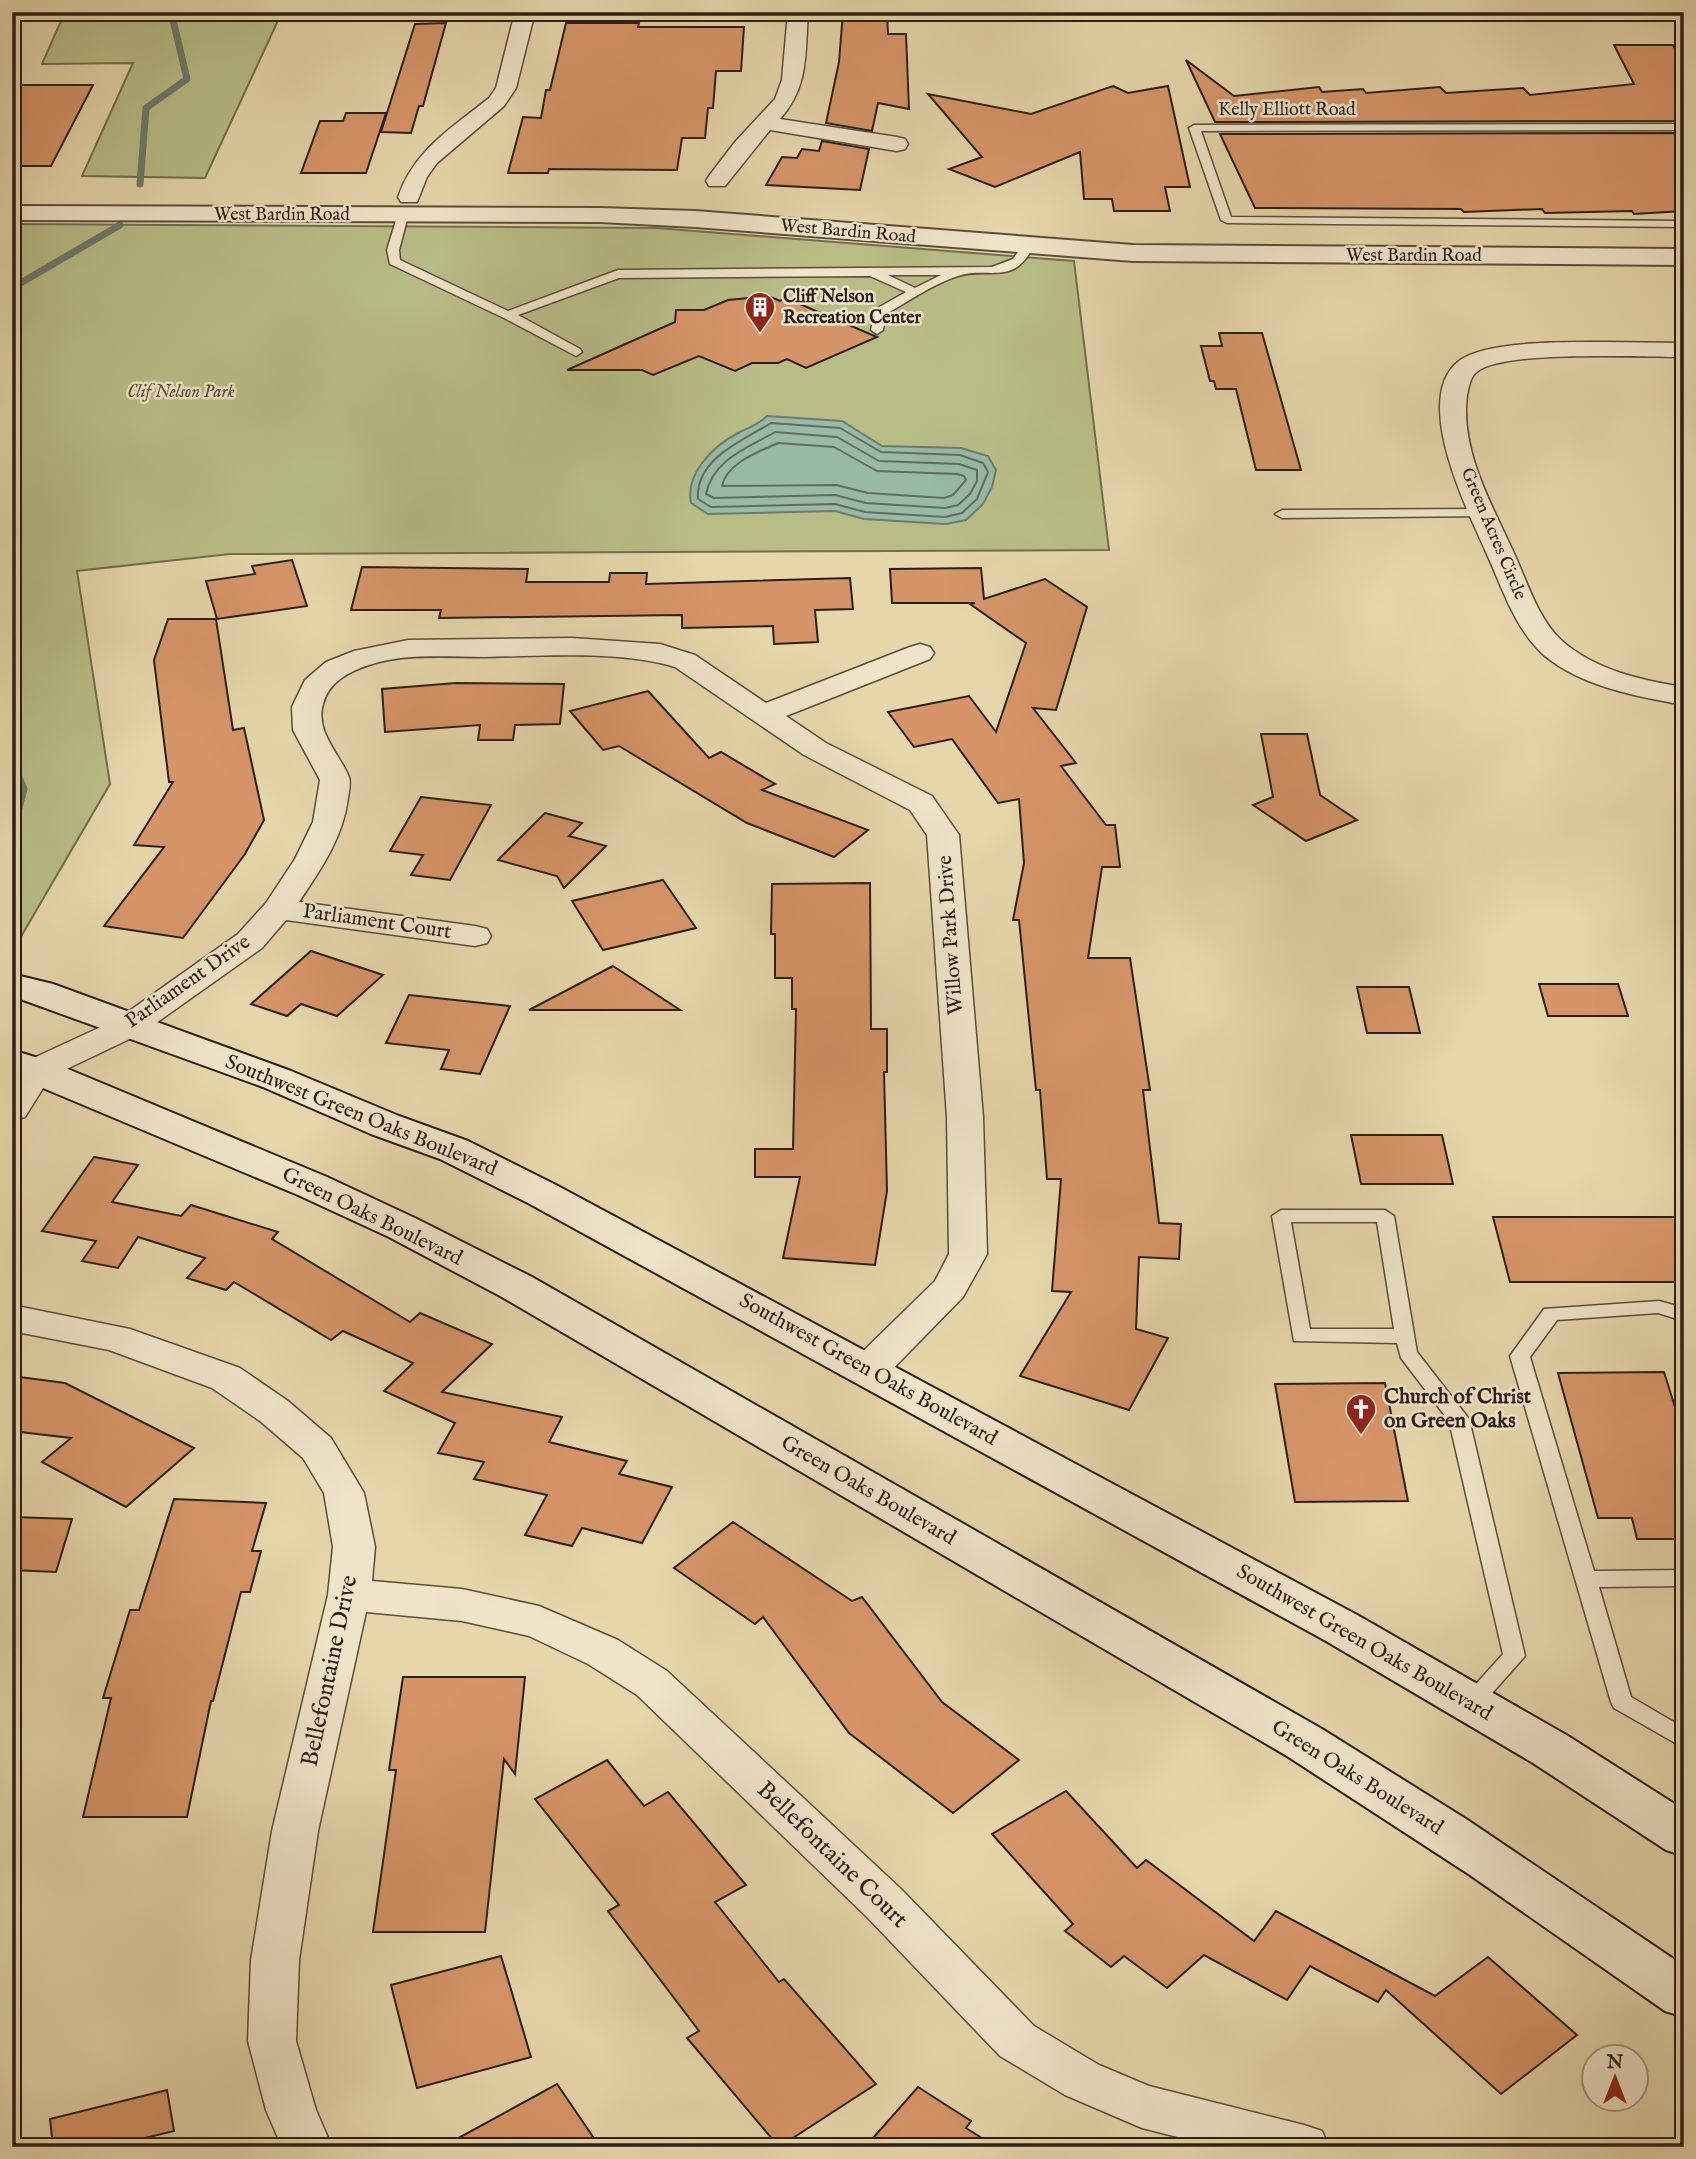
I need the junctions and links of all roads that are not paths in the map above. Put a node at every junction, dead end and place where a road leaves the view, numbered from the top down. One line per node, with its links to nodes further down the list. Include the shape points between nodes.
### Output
1 (525, 12): 10 (street, via 506,88 497,102 429,158 416,177)
2 (799, 12): 3 (street, via 792,80 785,101)
3 (767, 123): 5 (street); 6 (street)
4 (1684, 127): 12 (lane, Kelly Elliott Road, via 1194,128 1227,220)
5 (898, 144)
6 (717, 181)
7 (12, 195): 8 (street, West Bardin Road)
8 (73, 205): 9 (street, West Bardin Road); 11 (street, West Bardin Road)
9 (207, 205): 10 (street, West Bardin Road); 10 (street, West Bardin Road, via 354,197)
10 (406, 206): 14 (street, West Bardin Road); 14 (street, West Bardin Road, via 472,197 701,200); 19 (lane, via 394,262)
11 (12, 213)
12 (1684, 224)
13 (1684, 237): 14 (street, West Bardin Road)
14 (1031, 238): 15 (street, West Bardin Road, via 1133,253); 17 (lane, via 1021,261 1009,268)
15 (1684, 257)
16 (868, 271): 17 (lane); 18 (lane); 19 (lane, via 618,274)
17 (959, 271): 18 (lane)
18 (915, 292): 20 (lane, via 880,312)
19 (508, 315): 22 (lane)
20 (877, 330)
21 (1684, 350): 23 (street, Green Acres Circle, via 1525,353 1468,365 1452,400 1463,468)
22 (576, 352)
23 (1483, 513): 24 (lane); 27 (street, Green Acres Circle, via 1525,608 1541,635 1563,656 1600,675)
24 (1282, 514)
25 (920, 653): 28 (street)
26 (323, 664): 28 (street, Willow Park Drive, via 408,649 572,647 660,653 685,661); 29 (street, Parliament Drive, via 307,706 308,730 335,780 329,822)
27 (1684, 696)
28 (764, 714): 38 (street, Willow Park Drive, via 816,749 921,803 943,835 965,1117 968,1254 950,1288)
29 (278, 909): 30 (street, Parliament Court); 32 (street, Parliament Drive, via 250,941)
30 (475, 936)
31 (12, 985): 32 (street, Southwest Green Oaks Boulevard)
32 (130, 1026): 33 (street, Parliament Drive); 38 (street, Southwest Green Oaks Boulevard, via 454,1150)
33 (25, 1066): 34 (street); 45 (street, Green Oaks Boulevard, via 394,1224 535,1299 1125,1636 1367,1782 1513,1875)
34 (12, 1108)
35 (1684, 1315): 40 (lane, via 1660,1307 1551,1314 1520,1356)
36 (12, 1318): 41 (street, Bellefontaine Drive, via 116,1338 226,1378 274,1410 317,1448 344,1493 354,1547)
37 (1406, 1336): 37 (lane, via 1385,1216 1281,1216 1301,1336); 42 (lane, via 1408,1353 1459,1419 1514,1656)
38 (868, 1370): 42 (street, Southwest Green Oaks Boulevard, via 1276,1591)
39 (1684, 1578): 40 (lane)
40 (1586, 1579): 43 (lane, via 1622,1702)
41 (349, 1595): 46 (street, Bellefontaine Drive, via 295,1831 275,1960 272,2040 290,2110); 47 (street, Bellefontaine Court, via 462,1605 539,1622 603,1652 652,1683 884,1903 1017,2040 1082,2080 1142,2106)
42 (1470, 1703): 44 (street, Southwest Green Oaks Boulevard)
43 (1684, 1738)
44 (1684, 1836)
45 (1684, 1995)
46 (307, 2147)
47 (1304, 2147)

